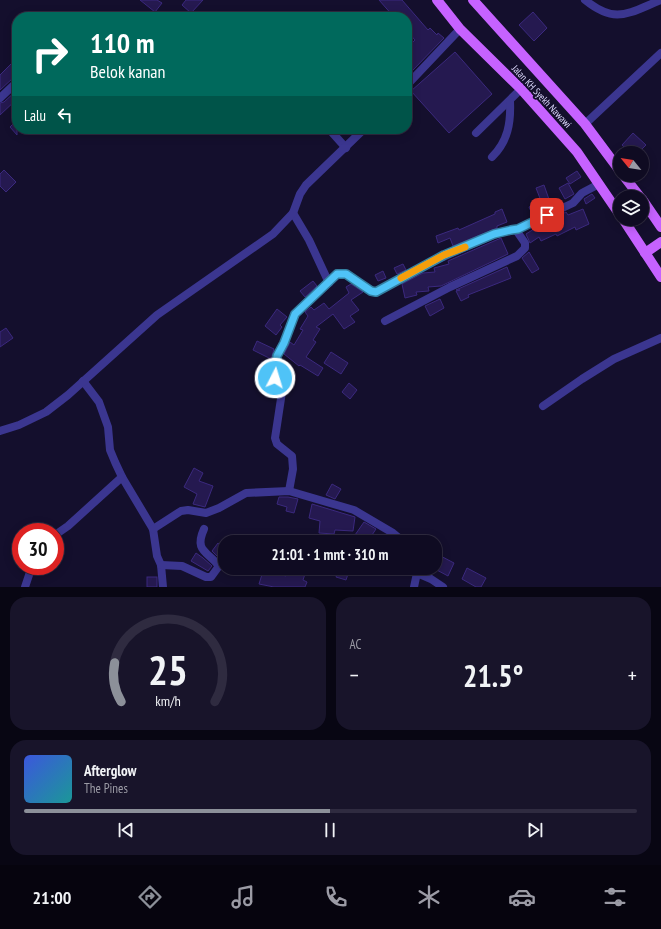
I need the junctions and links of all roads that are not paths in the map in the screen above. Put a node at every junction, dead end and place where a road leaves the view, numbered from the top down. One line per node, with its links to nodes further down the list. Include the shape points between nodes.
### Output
1 (436, 0): 5 (main road, Jalan KH Syekh Nawawi)
2 (585, 0): 3 (street, via 596,8 620,15)
3 (661, 0)
4 (477, 1): 12 (main road, Jalan KH Syekh Nawawi)
5 (460, 29): 7 (street); 9 (main road, Jalan KH Syekh Nawawi)
6 (661, 53): 12 (street)
7 (412, 80)
8 (12, 87): 10 (street)
9 (521, 89): 11 (street); 20 (main road, Jalan KH Syekh Nawawi, via 577,152)
10 (0, 98)
11 (510, 101): 13 (street); 17 (street, via 505,140)
12 (585, 124): 18 (main road, Jalan KH Syekh Nawawi)
13 (476, 133)
14 (333, 134): 16 (street)
15 (359, 134): 16 (street)
16 (346, 148): 24 (street, via 306,184)
17 (492, 158)
18 (613, 162)
19 (628, 182): 21 (main road)
20 (599, 184): 22 (main road, Jalan KH Syekh Nawawi); 27 (street, via 582,192 573,203)
21 (635, 190)
22 (613, 205)
23 (649, 210): 26 (main road)
24 (292, 214): 31 (street, via 309,240); 34 (street, via 273,234 157,315)
25 (628, 226): 29 (main road)
26 (661, 227)
27 (516, 230): 31 (street, via 494,234 444,255 376,292 346,274 337,274); 32 (street, via 525,243 525,248 516,256)
28 (661, 242): 29 (main road)
29 (645, 253): 30 (main road)
30 (660, 274)
31 (329, 283): 38 (street, via 295,314 277,356 275,378 282,392 275,438 277,444 292,456 293,469)
32 (385, 321)
33 (661, 338): 35 (street, via 614,360)
34 (83, 381): 36 (street, via 46,412 19,426); 37 (street, via 99,402 108,427 110,450)
35 (543, 406)
36 (0, 431)
37 (122, 477): 39 (street); 40 (street)
38 (289, 491): 40 (street, via 246,493 206,513 181,511); 42 (street, via 354,510)
39 (64, 529)
40 (153, 529): 43 (street, via 157,556)
41 (204, 529): 43 (street, via 200,537 201,545 219,566 211,577 182,566)
42 (395, 535)
43 (161, 564): 48 (street)
44 (29, 575): 47 (street)
45 (415, 575): 49 (street)
46 (424, 575): 50 (street)
47 (25, 587)
48 (163, 587)
49 (414, 587)
50 (443, 587)

